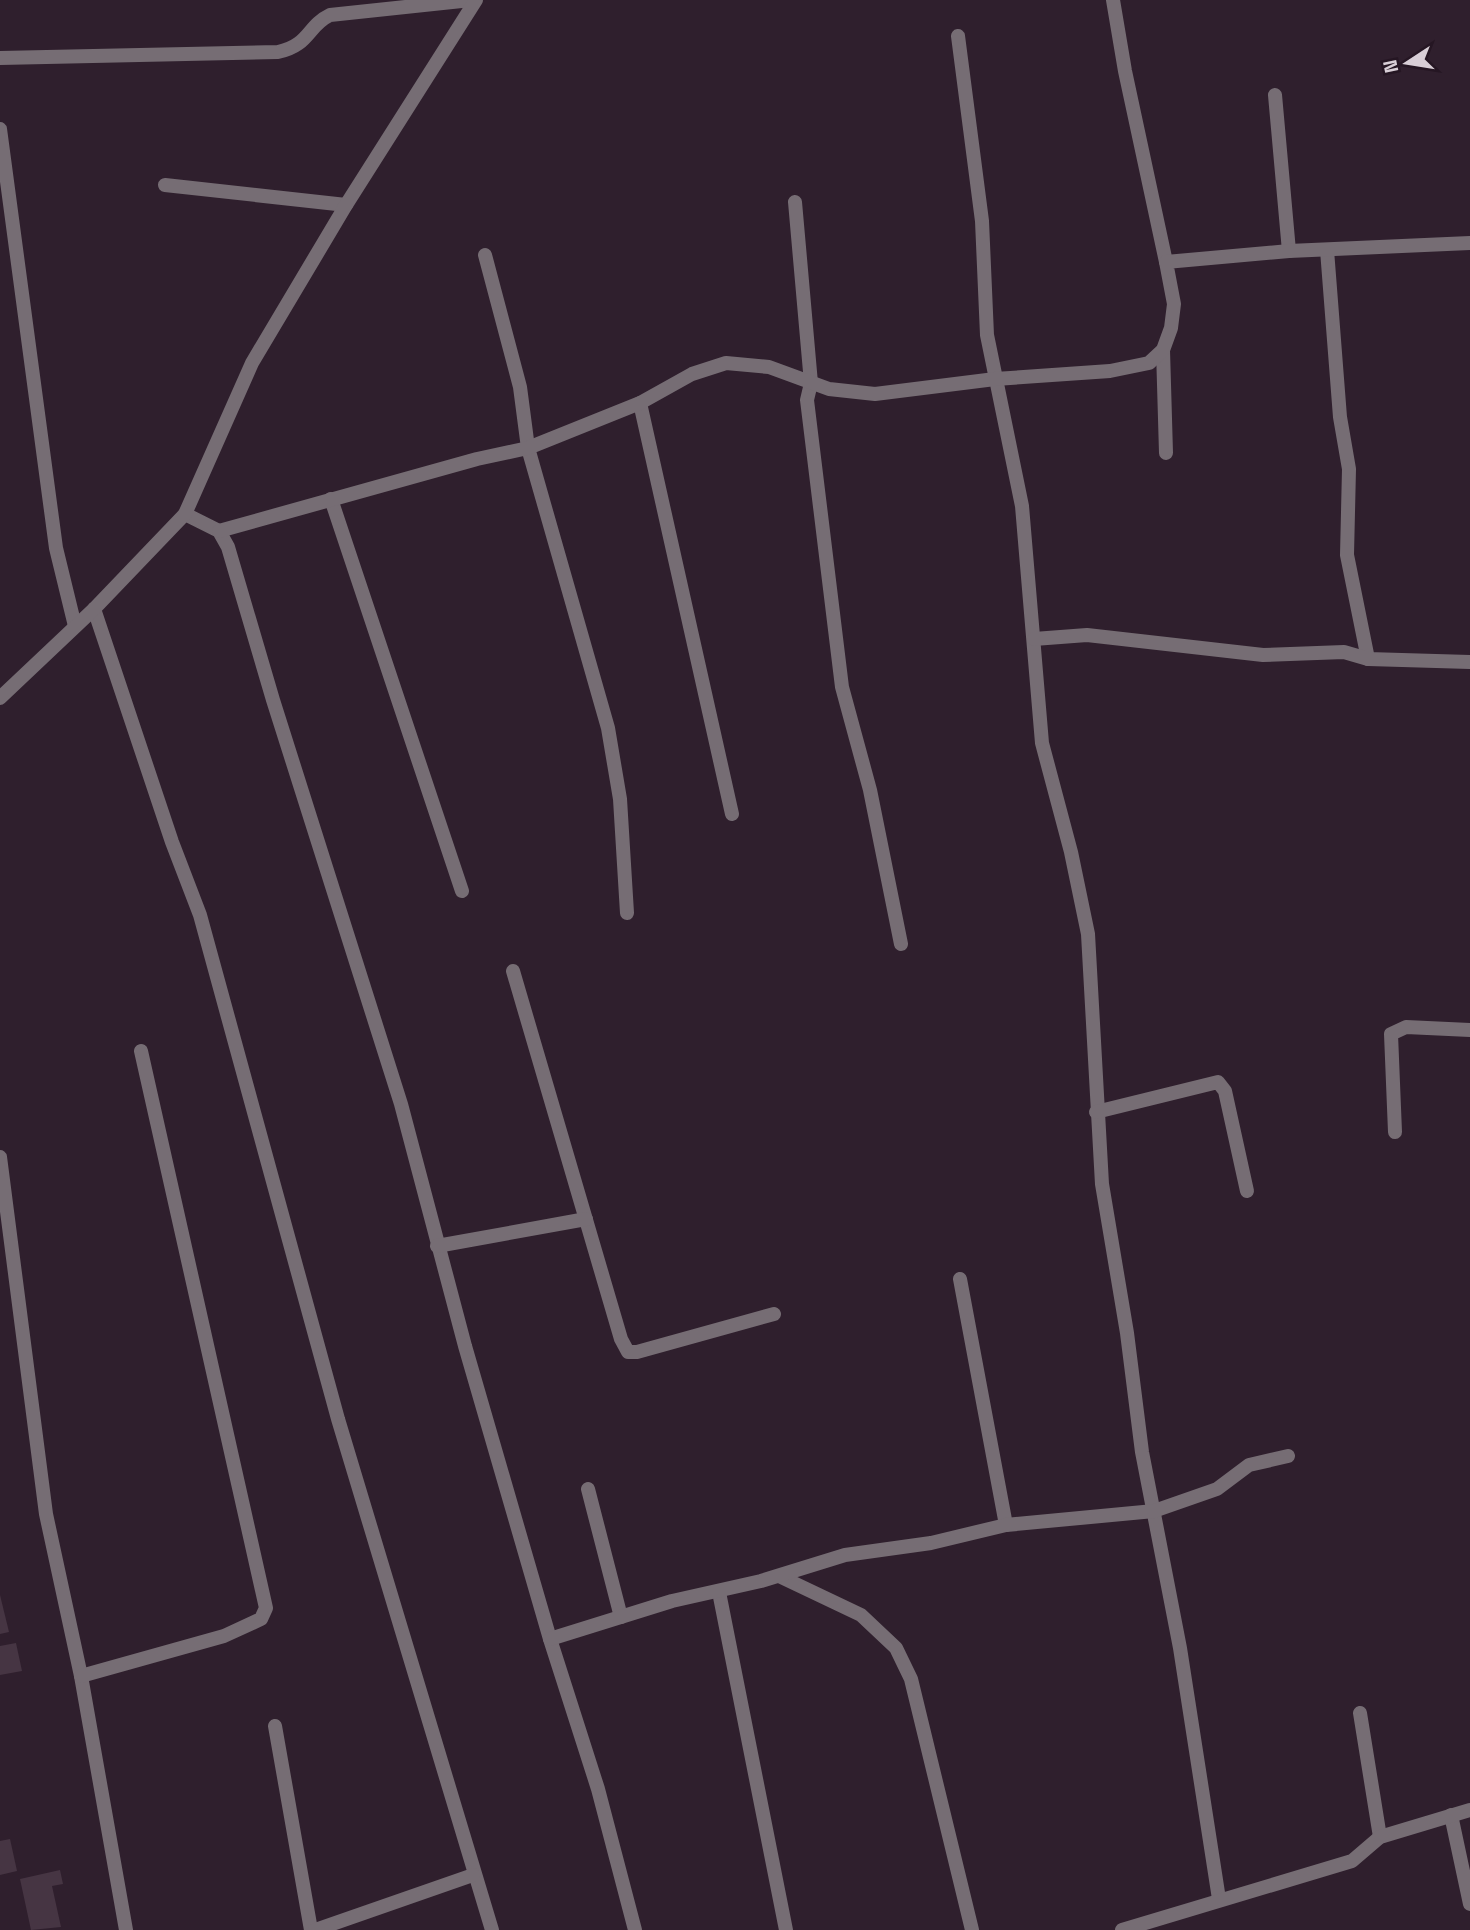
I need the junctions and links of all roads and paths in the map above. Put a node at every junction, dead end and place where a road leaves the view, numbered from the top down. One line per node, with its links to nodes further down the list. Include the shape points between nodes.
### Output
1 (471, 0): 5 (street, via 330,15 301,44 278,52)
2 (476, 0): 10 (street)
3 (1113, 0): 15 (street)
4 (958, 36): 17 (street, via 982,221 987,335)
5 (0, 58)
6 (1275, 95): 13 (street)
7 (0, 129): 26 (street, via 56,548)
8 (165, 185): 10 (street)
9 (795, 202): 18 (street)
10 (346, 205): 23 (street, via 252,363)
11 (1470, 243): 12 (street)
12 (1327, 250): 13 (street); 28 (street, via 1340,417 1349,469 1347,555)
13 (1289, 251): 15 (street)
14 (485, 255): 20 (street, via 520,387)
15 (1166, 262): 16 (street, via 1174,304)
16 (1163, 350): 17 (street, via 1149,363 1110,371); 21 (street)
17 (995, 379): 18 (street, via 875,394); 27 (street, via 1022,506)
18 (811, 383): 19 (street, via 769,368 726,363 692,374); 34 (street, via 807,400 842,687 870,790)
19 (640, 403): 20 (street); 31 (street)
20 (528, 448): 22 (street); 33 (street, via 608,728 620,799)
21 (1166, 453)
22 (331, 499): 24 (street); 32 (street)
23 (185, 514): 24 (street); 25 (street)
24 (219, 531): 43 (street, via 228,547 401,1104)
25 (94, 609): 26 (street); 60 (street, via 200,915 338,1419)
26 (75, 626): 30 (street)
27 (1034, 639): 28 (street, via 1087,635 1263,655 1344,652); 38 (street, via 1042,744 1088,934)
28 (1368, 659): 29 (street)
29 (1470, 662)
30 (0, 698)
31 (732, 814)
32 (462, 891)
33 (627, 913)
34 (901, 944)
35 (513, 971): 42 (street)
36 (1470, 1030): 39 (street, via 1406,1027 1391,1034)
37 (141, 1051): 54 (street, via 266,1608 261,1619 224,1636)
38 (1096, 1112): 41 (street, via 1218,1082 1226,1091); 48 (street, via 1102,1184)
39 (1395, 1132)
40 (0, 1157): 54 (street, via 46,1514)
41 (1247, 1191)
42 (586, 1219): 43 (street); 45 (street, via 628,1352)
43 (438, 1246): 53 (street)
44 (960, 1279): 49 (street)
45 (774, 1314)
46 (1288, 1456): 48 (street, via 1249,1465 1217,1489)
47 (588, 1489): 52 (street)
48 (1154, 1511): 49 (street); 61 (street)
49 (1006, 1525): 50 (street, via 931,1543 845,1555)
50 (779, 1576): 51 (street); 68 (street, via 861,1615 896,1648 918,1703)
51 (719, 1591): 52 (street); 67 (street)
52 (621, 1618): 53 (street)
53 (550, 1639): 66 (street, via 598,1789)
54 (81, 1676): 63 (street)
55 (1360, 1713): 59 (street)
56 (275, 1726): 64 (street)
57 (1470, 1810): 58 (street)
58 (1451, 1815): 59 (street); 62 (street)
59 (1380, 1838): 61 (street, via 1352,1861)
60 (473, 1875): 64 (street); 65 (street)
61 (1219, 1899): 69 (street)
62 (1470, 1903)
63 (126, 1930)
64 (313, 1930)
65 (492, 1930)
66 (635, 1930)
67 (786, 1930)
68 (972, 1930)
69 (1122, 1930)

